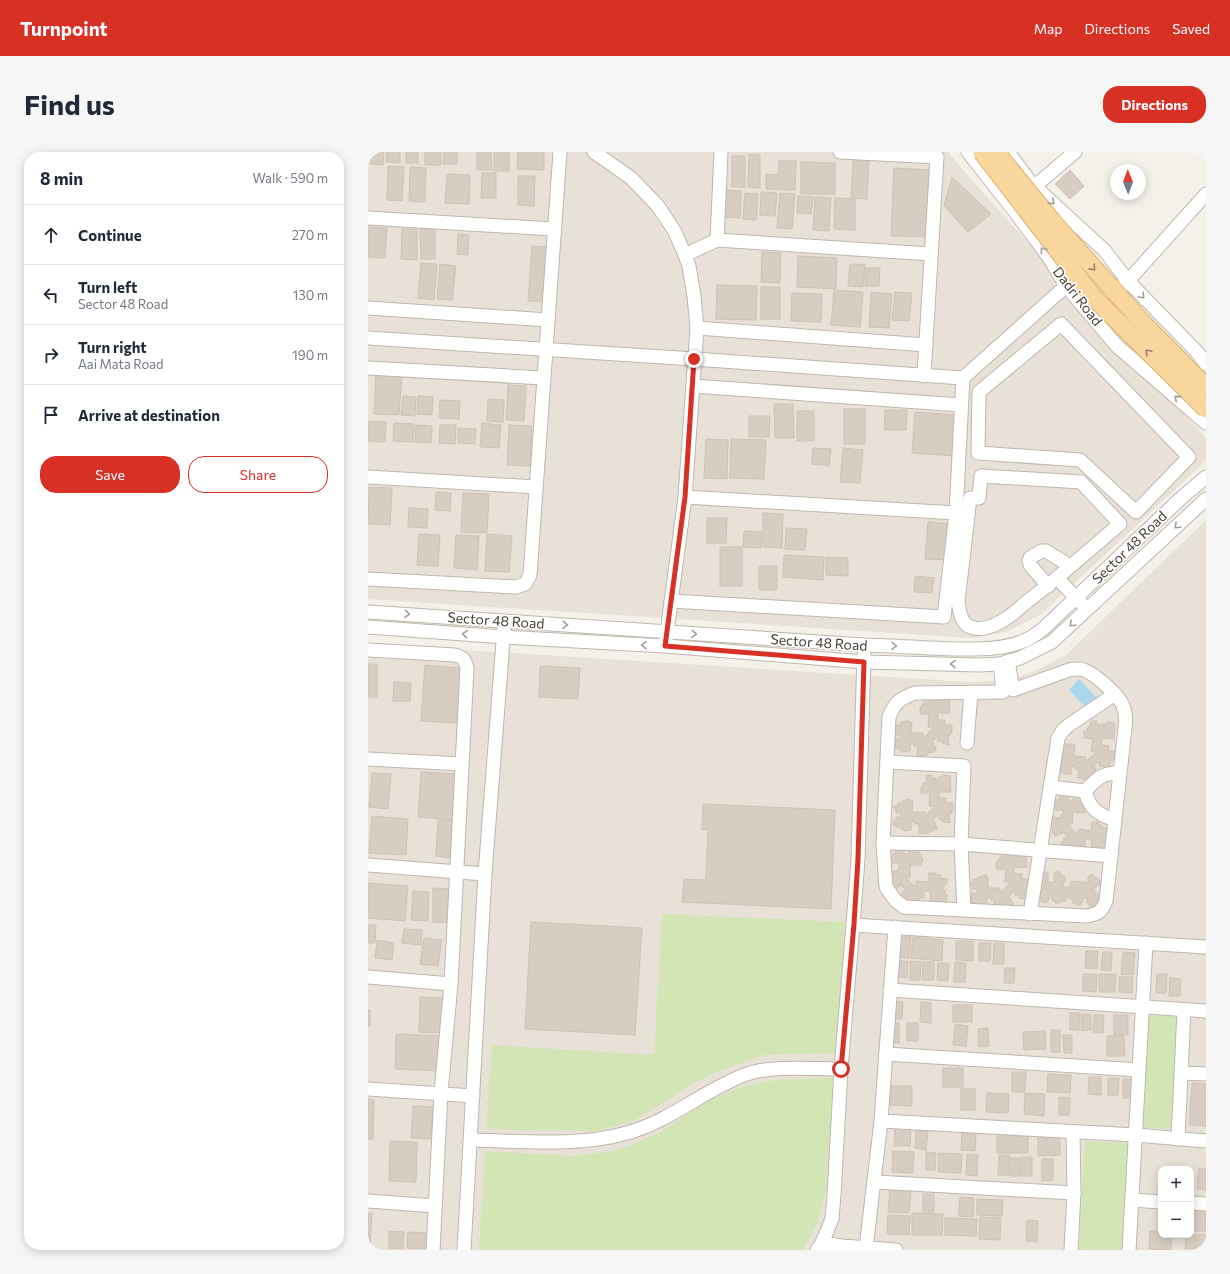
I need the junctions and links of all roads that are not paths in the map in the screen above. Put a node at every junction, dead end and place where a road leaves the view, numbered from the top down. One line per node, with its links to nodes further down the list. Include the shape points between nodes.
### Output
1 (560, 152): 13 (street)
2 (594, 152): 16 (street, via 631,178 658,206 676,232)
3 (721, 152): 14 (street)
4 (840, 152): 15 (street, via 937,157)
5 (968, 152): 18 (street, Dadri Road, one-way to 5, via 1042,249)
6 (982, 152): 35 (main road, one-way to 6, bridge, via 1094,298)
7 (996, 152): 33 (main road, one-way to 33, bridge, via 1053,222 1142,322)
8 (1008, 152): 10 (street)
9 (1076, 152): 10 (street)
10 (1035, 186): 17 (street, one-way to 17, via 1104,250)
11 (1206, 194): 17 (street)
12 (368, 218): 13 (street)
13 (554, 229): 21 (street)
14 (717, 240): 15 (street); 16 (street)
15 (931, 254): 24 (street)
16 (685, 256): 22 (street, via 689,266)
17 (1128, 282): 20 (street); 27 (street, one-way to 27)
18 (1066, 286): 20 (street, Dadri Road); 31 (street)
19 (368, 308): 21 (street)
20 (1090, 313): 36 (street, Dadri Road, one-way to 20, via 1117,346)
21 (548, 320): 25 (street)
22 (697, 328): 24 (street); 26 (street)
23 (368, 338): 25 (street)
24 (926, 345): 29 (street)
25 (545, 350): 26 (street); 30 (street)
26 (694, 359): 29 (street); 32 (street)
27 (1206, 364)
28 (368, 368): 30 (street)
29 (924, 376): 31 (street)
30 (543, 378): 40 (street)
31 (963, 378): 34 (street)
32 (693, 386): 34 (street); 41 (street)
33 (1206, 388)
34 (962, 405): 44 (street)
35 (1206, 409)
36 (1206, 423)
37 (368, 477): 40 (street)
38 (1206, 477): 43 (street, Sector 48 Road)
39 (1162, 485): 39 (street, via 1136,512 1080,460 978,452 980,392 1061,324 1189,457); 43 (street)
40 (536, 487): 46 (street, via 530,575 525,584 516,587)
41 (685, 497): 44 (street); 49 (street)
42 (1206, 499): 50 (street, Sector 48 Road, one-way to 50)
43 (1179, 500): 48 (street, Sector 48 Road)
44 (956, 513): 49 (street, via 944,617)
45 (1070, 566): 47 (street); 47 (street, via 1046,551 1041,551 1030,558 1030,565); 47 (street, via 1120,524 1081,482 981,476 979,498 970,498 958,602 960,616 965,624 973,628 982,628 1002,621)
46 (368, 579)
47 (1053, 582): 48 (street)
48 (1076, 598): 50 (street); 56 (street, Sector 48 Road, one-way to 48, via 982,649 1001,647 1033,637)
49 (671, 601): 54 (street)
50 (1088, 610): 60 (street, Sector 48 Road, one-way to 60, via 1052,642 1020,658)
51 (368, 612): 52 (street, Sector 48 Road, one-way to 52)
52 (504, 621): 54 (street, Sector 48 Road, one-way to 54); 55 (street)
53 (368, 627): 55 (street, Sector 48 Road, one-way to 53)
54 (667, 632): 56 (street, Sector 48 Road, one-way to 56); 57 (street)
55 (504, 637): 57 (street, Sector 48 Road, one-way to 55); 77 (street)
56 (864, 645): 59 (street)
57 (665, 646): 59 (street, Sector 48 Road)
58 (368, 650): 66 (street, via 455,655 466,661)
59 (864, 662): 60 (street, Sector 48 Road, one-way to 59, via 979,665); 80 (street)
60 (1004, 662): 61 (street, via 1003,692); 62 (street, via 1012,690 1078,669 1093,674)
61 (971, 692): 63 (street); 65 (street, via 915,693 901,698 894,705 889,717)
62 (1115, 694): 67 (street, via 1126,714); 68 (street, via 1063,730 1058,738)
63 (967, 743)
64 (368, 759): 66 (street)
65 (886, 762): 71 (street); 72 (street, via 964,766)
66 (462, 764): 76 (street)
67 (1120, 773): 69 (street, via 1110,773 1098,778); 70 (street)
68 (1050, 787): 69 (street); 73 (street)
69 (1085, 791): 70 (street, via 1089,803 1100,815)
70 (1115, 820): 74 (street)
71 (883, 843): 72 (street); 78 (street, via 886,887 895,900 904,907)
72 (961, 844): 73 (street); 78 (street)
73 (1040, 851): 74 (street); 79 (street)
74 (1111, 856): 79 (street, via 1106,901 1102,911 1086,916)
75 (368, 865): 76 (street)
76 (457, 872): 77 (street); 85 (street)
77 (486, 874): 97 (street)
78 (964, 910): 79 (street)
79 (1030, 914)
80 (854, 924): 81 (street); 91 (street)
81 (895, 927): 82 (street); 86 (street)
82 (1146, 943): 83 (street); 87 (street)
83 (1206, 947)
84 (368, 977): 85 (street)
85 (451, 984): 96 (street)
86 (890, 990): 87 (street); 90 (street)
87 (1142, 1007): 88 (street); 92 (street)
88 (1184, 1010): 89 (street); 93 (street)
89 (1206, 1011)
90 (886, 1054): 92 (street); 98 (street)
91 (841, 1069): 102 (street, via 776,1069 748,1074 717,1087 684,1108 649,1125 591,1141); 112 (street, via 832,1219)
92 (1139, 1070): 100 (street)
93 (1181, 1073): 94 (street); 101 (street)
94 (1206, 1074)
95 (368, 1089): 96 (street)
96 (441, 1094): 97 (street); 111 (street)
97 (473, 1096): 102 (street)
98 (881, 1121): 99 (street); 104 (street)
99 (1073, 1132): 100 (street); 105 (street)
100 (1136, 1135): 101 (street); 106 (street)
101 (1178, 1139): 103 (street)
102 (470, 1140): 115 (street)
103 (1206, 1141)
104 (875, 1182): 105 (street); 113 (street)
105 (1074, 1193): 117 (street)
106 (1132, 1200): 108 (street); 118 (street)
107 (368, 1201): 111 (street)
108 (1158, 1202)
109 (1194, 1203): 110 (street)
110 (1206, 1204)
111 (434, 1206): 114 (street)
112 (820, 1247): 113 (street)
113 (866, 1248): 116 (street)
114 (433, 1250)
115 (464, 1250)
116 (896, 1250)
117 (1071, 1250)
118 (1129, 1250)

